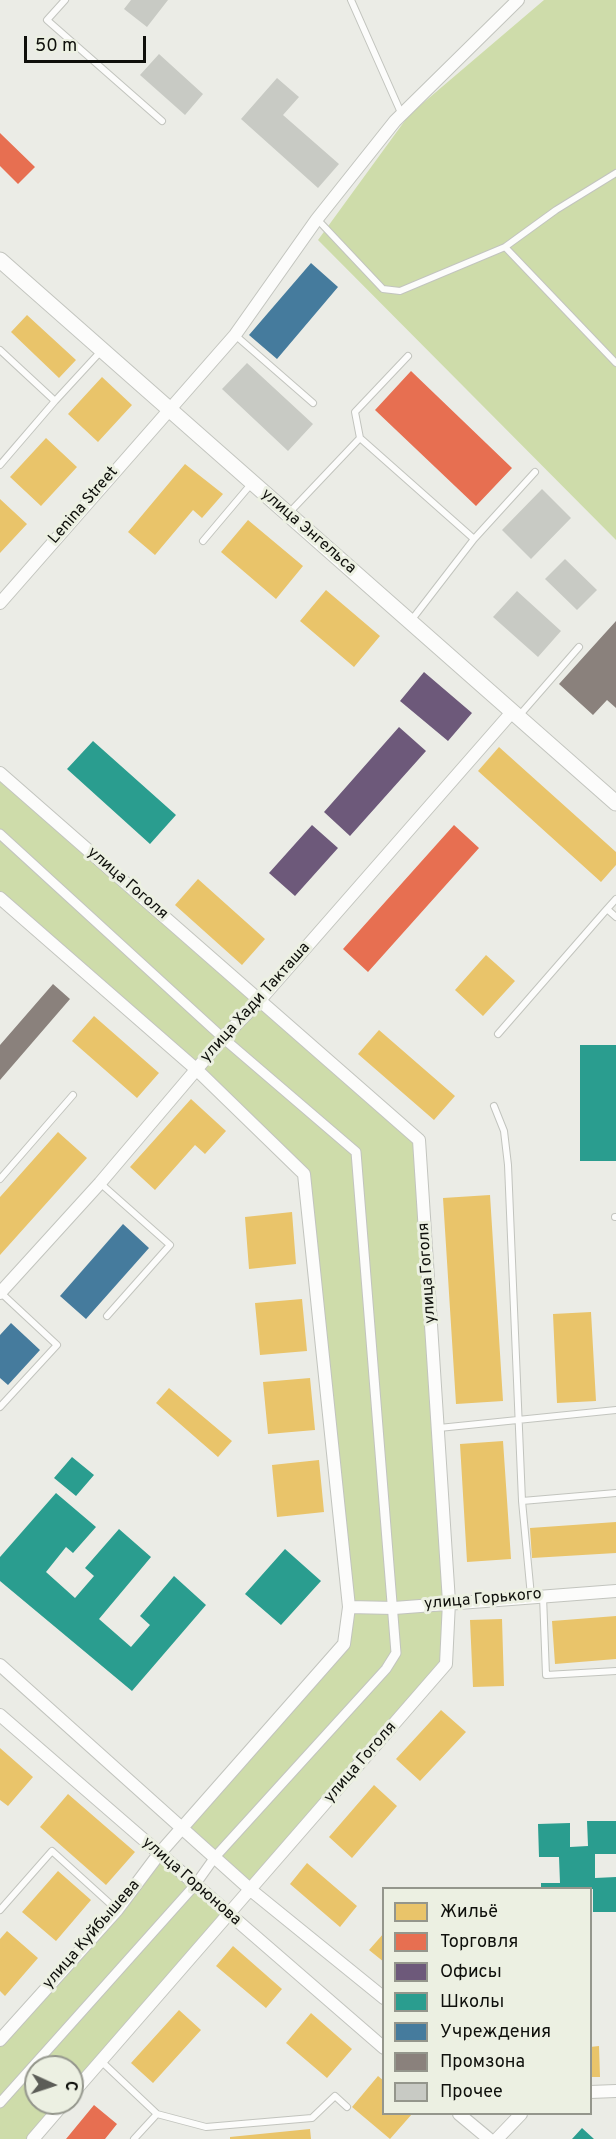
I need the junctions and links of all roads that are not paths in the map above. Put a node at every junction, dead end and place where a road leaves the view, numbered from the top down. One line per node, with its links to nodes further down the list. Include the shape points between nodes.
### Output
1 (65, 0): 5 (lane, via 47,20)
2 (351, 0): 4 (lane)
3 (518, 0): 4 (street, Lenina Street)
4 (402, 115): 7 (street, Lenina Street)
5 (162, 121)
6 (616, 173): 8 (lane)
7 (317, 219): 8 (lane, via 383,289 400,291); 10 (street, Lenina Street)
8 (505, 247): 14 (lane)
9 (0, 260): 11 (street, улица Энгельса)
10 (235, 335): 16 (lane); 17 (street, Lenina Street)
11 (102, 349): 15 (lane); 17 (street, улица Энгельса)
12 (0, 350): 15 (lane)
13 (408, 356): 18 (lane, via 355,412)
14 (616, 363)
15 (55, 401): 19 (lane)
16 (314, 402)
17 (169, 408): 21 (street, улица Энгельса); 25 (street, Lenina Street)
18 (360, 438): 22 (lane); 23 (lane)
19 (0, 465)
20 (535, 472): 23 (lane)
21 (252, 483): 22 (street, улица Энгельса); 24 (lane)
22 (288, 515): 26 (street, улица Энгельса)
23 (474, 539): 26 (lane)
24 (203, 541)
25 (0, 603)
26 (410, 623): 28 (street, улица Энгельса)
27 (579, 647): 28 (lane)
28 (515, 715): 30 (street, улица Энгельса); 36 (street, улица Хади Такташа)
29 (0, 773): 36 (street, улица Гоголя)
30 (616, 804)
31 (0, 834): 38 (street)
32 (0, 898): 39 (street)
33 (616, 899): 34 (lane)
34 (607, 909): 35 (lane); 37 (lane)
35 (616, 917)
36 (260, 1000): 38 (street, улица Хади Такташа); 49 (street, улица Гоголя, via 419,1140)
37 (498, 1034)
38 (223, 1038): 39 (street, улица Хади Такташа); 56 (street, via 356,1152)
39 (197, 1070): 43 (street, улица Хади Такташа); 55 (street, via 304,1174)
40 (74, 1095): 42 (lane)
41 (494, 1106): 48 (lane, via 504,1131 508,1165)
42 (0, 1179)
43 (100, 1183): 44 (street, улица Хади Такташа); 45 (lane, via 170,1245)
44 (0, 1292): 46 (lane, via 57,1345)
45 (108, 1316)
46 (0, 1407)
47 (616, 1410): 48 (lane)
48 (518, 1418): 49 (lane); 51 (lane)
49 (439, 1428): 54 (street, улица Гоголя)
50 (616, 1493): 51 (lane)
51 (522, 1501): 53 (lane)
52 (616, 1591): 53 (street, улица Горького)
53 (537, 1596): 54 (street, улица Горького); 58 (lane, via 546,1675)
54 (449, 1602): 56 (street, улица Горького); 64 (street, улица Гоголя, via 446,1664)
55 (349, 1607): 56 (street, улица Горького); 60 (street, via 344,1644)
56 (394, 1608): 62 (street, via 396,1653 386,1669)
57 (0, 1665): 60 (street, улица Горюнова)
58 (616, 1671)
59 (0, 1715): 61 (street, улица Горюнова)
60 (182, 1828): 61 (street, улица Куйбышева); 62 (street, улица Горюнова)
61 (159, 1854): 63 (street, улица Горюнова); 66 (street, улица Куйбышева)
62 (214, 1857): 63 (street); 64 (street, улица Горюнова)
63 (195, 1885): 67 (street, улица Горюнова); 75 (street)
64 (252, 1890): 67 (street); 68 (street, улица Горюнова)
65 (0, 1910): 66 (lane, via 52,1851)
66 (117, 1910): 69 (street, улица Куйбышева)
67 (229, 1915): 70 (street, улица Горюнова); 71 (street)
68 (382, 1996)
69 (0, 2040)
70 (382, 2046)
71 (101, 2061): 72 (street); 77 (lane)
72 (84, 2080)
73 (616, 2091): 74 (street)
74 (592, 2092)
75 (0, 2103)
76 (347, 2107): 77 (lane, via 335,2096 312,2118 206,2127)
77 (157, 2114): 82 (lane)
78 (54, 2115): 81 (street)
79 (460, 2115): 83 (street)
80 (520, 2115): 84 (street)
81 (33, 2139)
82 (134, 2139)
83 (489, 2139)
84 (497, 2139)

